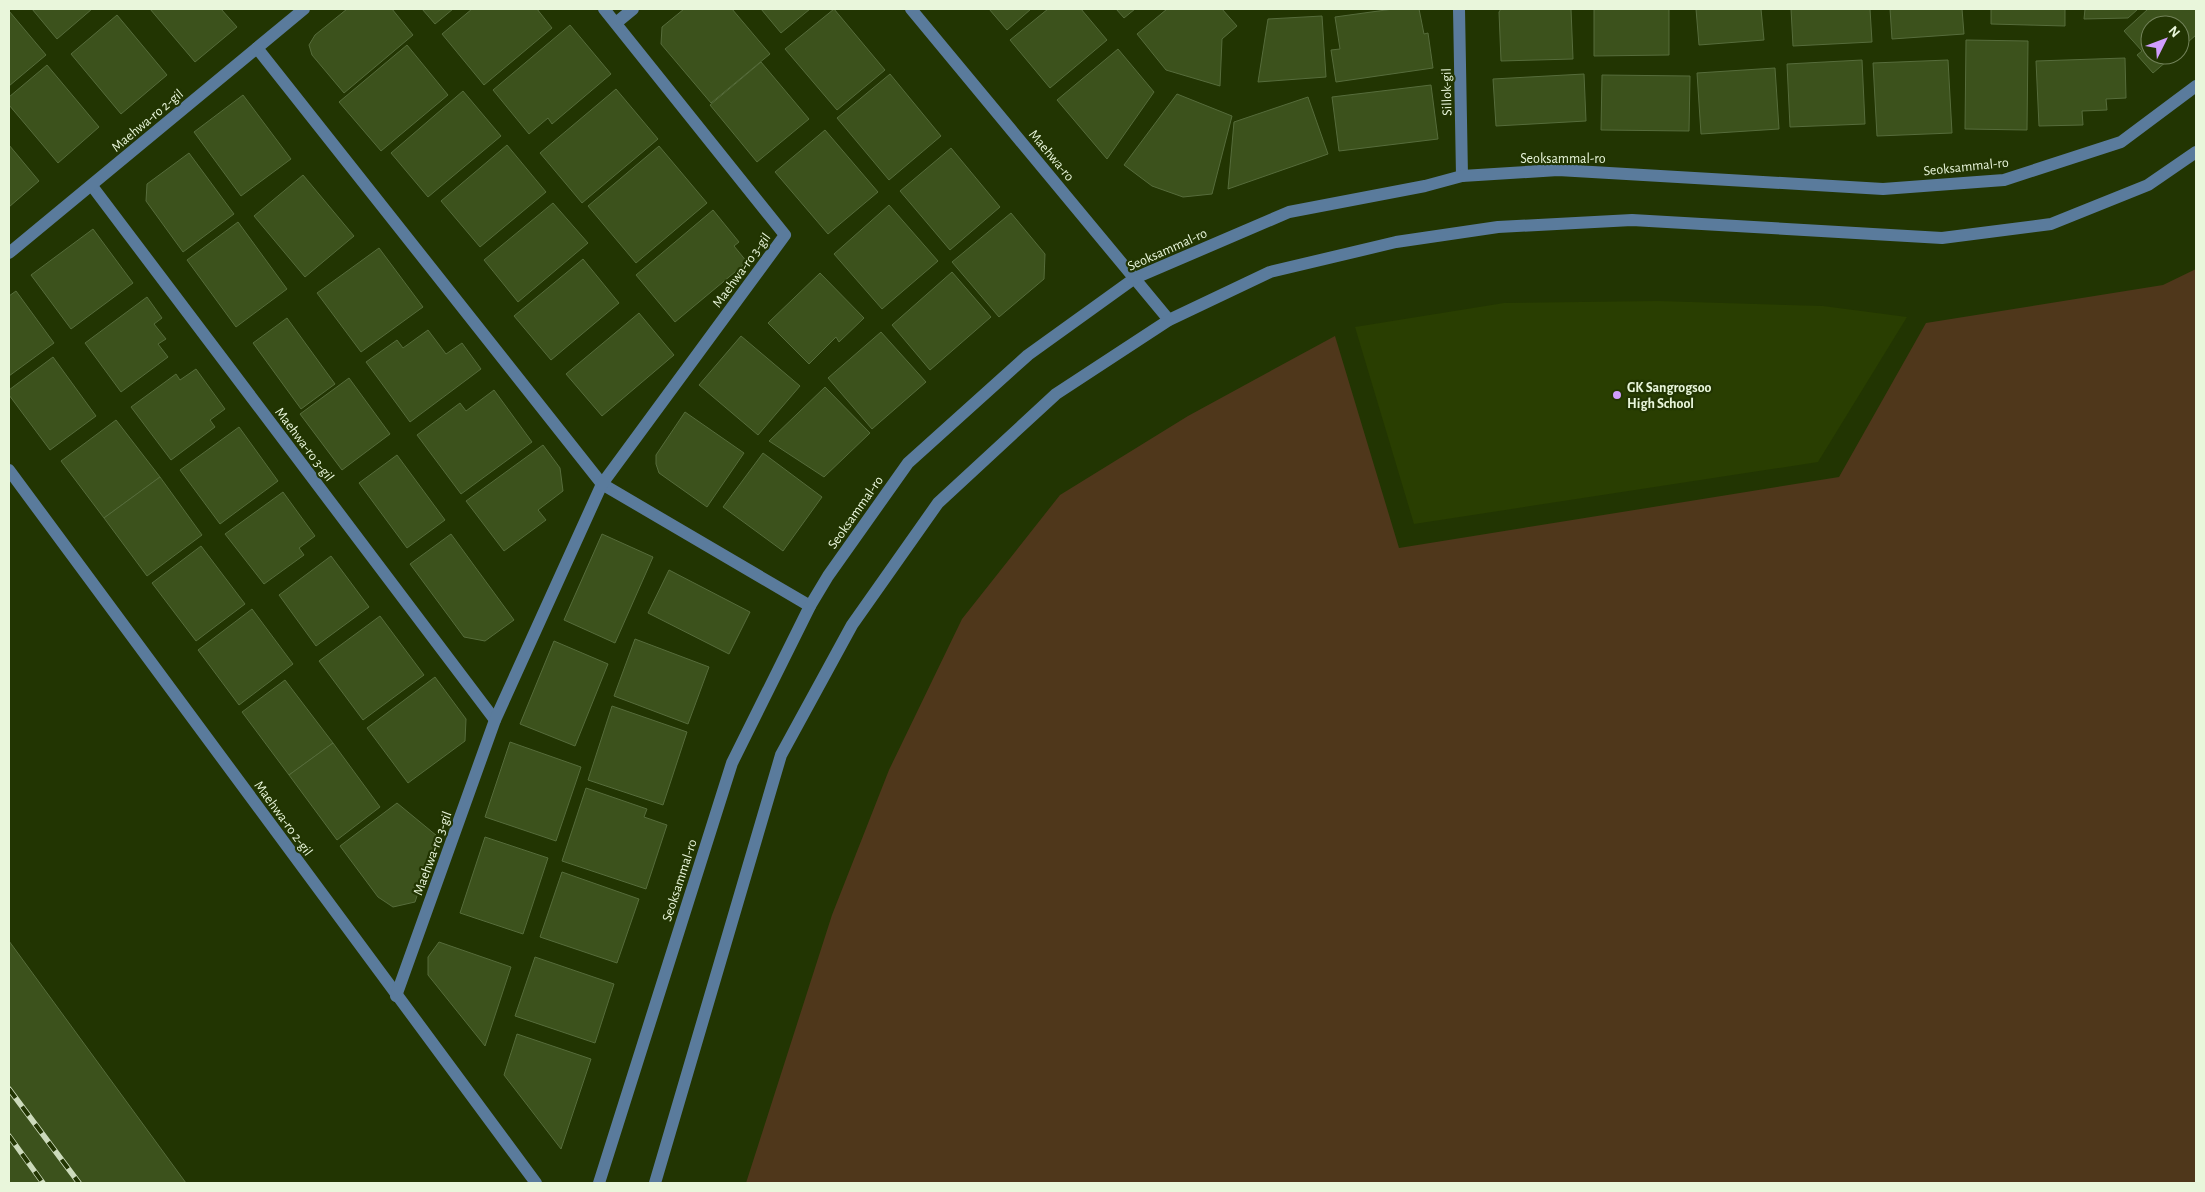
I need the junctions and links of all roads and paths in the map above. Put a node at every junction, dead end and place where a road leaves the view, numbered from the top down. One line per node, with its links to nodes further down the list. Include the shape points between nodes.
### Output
1 (304, 9): 7 (street, Maehwa-ro 2-gil)
2 (604, 9): 6 (street, Maehwa-ro 3-gil)
3 (633, 9): 6 (street)
4 (911, 9): 13 (street, Maehwa-ro)
5 (1459, 9): 10 (street, Sillok-gil)
6 (616, 23): 16 (street, Maehwa-ro 3-gil, via 785,235)
7 (258, 48): 11 (street, Maehwa-ro 2-gil); 16 (street)
8 (2196, 86): 10 (street, Seoksammal-ro, via 2121,142 2004,180 1883,189 1558,170)
9 (2196, 152): 14 (street, via 2148,185 2051,224 1942,238 1632,220 1498,228 1396,242 1270,272)
10 (1462, 176): 13 (street, Seoksammal-ro, via 1289,212)
11 (92, 186): 12 (street, Maehwa-ro 2-gil); 18 (street, Maehwa-ro 3-gil)
12 (9, 253)
13 (1135, 278): 14 (street, Maehwa-ro); 17 (street, Seoksammal-ro, via 1028,355 908,463)
14 (1169, 320): 22 (street, via 1056,394 938,503 852,624 780,755)
15 (9, 470): 19 (street, Maehwa-ro 2-gil)
16 (602, 484): 17 (street); 18 (street, Maehwa-ro 3-gil)
17 (810, 606): 21 (street, Seoksammal-ro, via 732,763)
18 (495, 720): 19 (street, Maehwa-ro 3-gil)
19 (396, 996): 20 (street, Maehwa-ro 2-gil)
20 (536, 1183)
21 (599, 1183)
22 (655, 1183)

